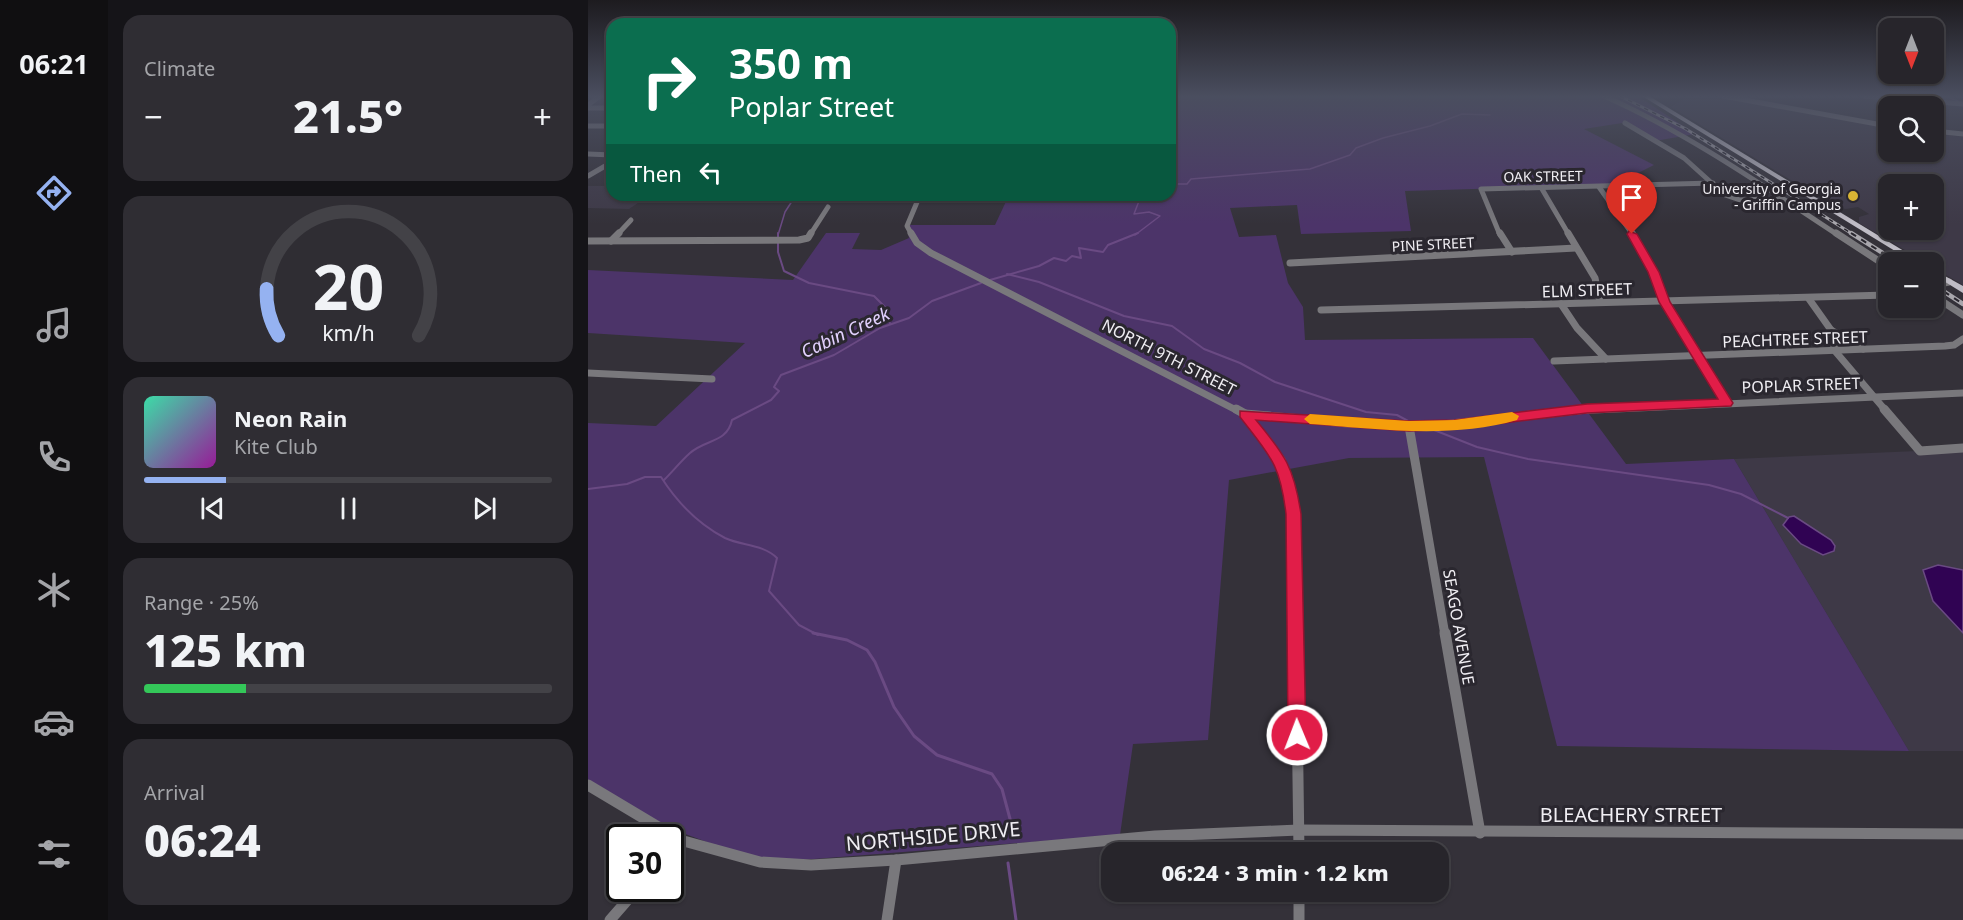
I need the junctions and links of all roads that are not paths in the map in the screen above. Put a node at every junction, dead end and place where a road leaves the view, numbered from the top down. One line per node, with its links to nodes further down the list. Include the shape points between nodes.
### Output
1 (1652, 139): 8 (street, via 1684,158)
2 (1688, 139): 11 (street)
3 (1716, 139): 19 (main road)
4 (588, 154): 5 (street)
5 (606, 155)
6 (606, 166): 7 (street)
7 (588, 176)
8 (1713, 183): 9 (street, OAK STREET); 11 (street, via 1731,198)
9 (1599, 187): 10 (street, OAK STREET); 29 (street, via 1654,272)
10 (1542, 189): 17 (street); 18 (street, OAK STREET, via 1481,189)
11 (1783, 198): 20 (street)
12 (917, 201): 46 (street, NORTH 9TH STREET, via 907,226 917,243 932,253)
13 (828, 207): 16 (street, via 808,238 799,240)
14 (631, 220): 16 (street)
15 (588, 241): 16 (street)
16 (611, 241)
17 (1576, 248): 18 (street, PINE STREET); 28 (street, via 1595,278)
18 (1512, 252): 21 (street, PINE STREET)
19 (1902, 252)
20 (1878, 260)
21 (1290, 263)
22 (1944, 279): 23 (main road)
23 (1949, 282): 24 (street); 25 (main road)
24 (1944, 283)
25 (1963, 290)
26 (1878, 296): 27 (street, ELM STREET)
27 (1809, 299): 29 (street, ELM STREET); 34 (street)
28 (1600, 302): 29 (street, ELM STREET); 31 (street, ELM STREET)
29 (1665, 302): 38 (street)
30 (1944, 303): 33 (street)
31 (1561, 304): 32 (street, ELM STREET); 39 (street)
32 (1321, 310)
33 (1963, 315)
34 (1830, 330): 36 (street); 37 (street)
35 (1963, 339): 36 (street, PEACHTREE STREET, via 1954,345)
36 (1863, 350): 37 (street, PEACHTREE STREET)
37 (1835, 351): 38 (street, PEACHTREE STREET); 44 (street)
38 (1697, 357): 39 (street, PEACHTREE STREET); 45 (street)
39 (1606, 359): 40 (street, PEACHTREE STREET)
40 (1554, 361)
41 (588, 373): 42 (street)
42 (712, 379)
43 (1963, 393): 44 (street, POPLAR STREET)
44 (1872, 398): 45 (street, POPLAR STREET); 48 (street, via 1920,451)
45 (1727, 403): 47 (street, POPLAR STREET, via 1587,409)
46 (1245, 414): 47 (street, POPLAR STREET); 51 (street, NORTH 9TH STREET, via 1281,460 1294,514)
47 (1409, 426): 52 (street, SEAGO AVENUE)
48 (1963, 448)
49 (588, 785): 50 (street, NORTHSIDE DRIVE)
50 (653, 824)
51 (1299, 830): 52 (street, BLEACHERY STREET); 55 (street, NORTH 9TH STREET); 56 (street, NORTHSIDE DRIVE, via 1155,836)
52 (1480, 833): 53 (street, BLEACHERY STREET)
53 (1963, 834)
54 (684, 841): 56 (street, NORTHSIDE DRIVE, via 760,862 811,865)
55 (1299, 842)
56 (896, 860): 60 (street)
57 (626, 902): 59 (street)
58 (1299, 902): 61 (street)
59 (610, 920)
60 (887, 920)
61 (1299, 920)

